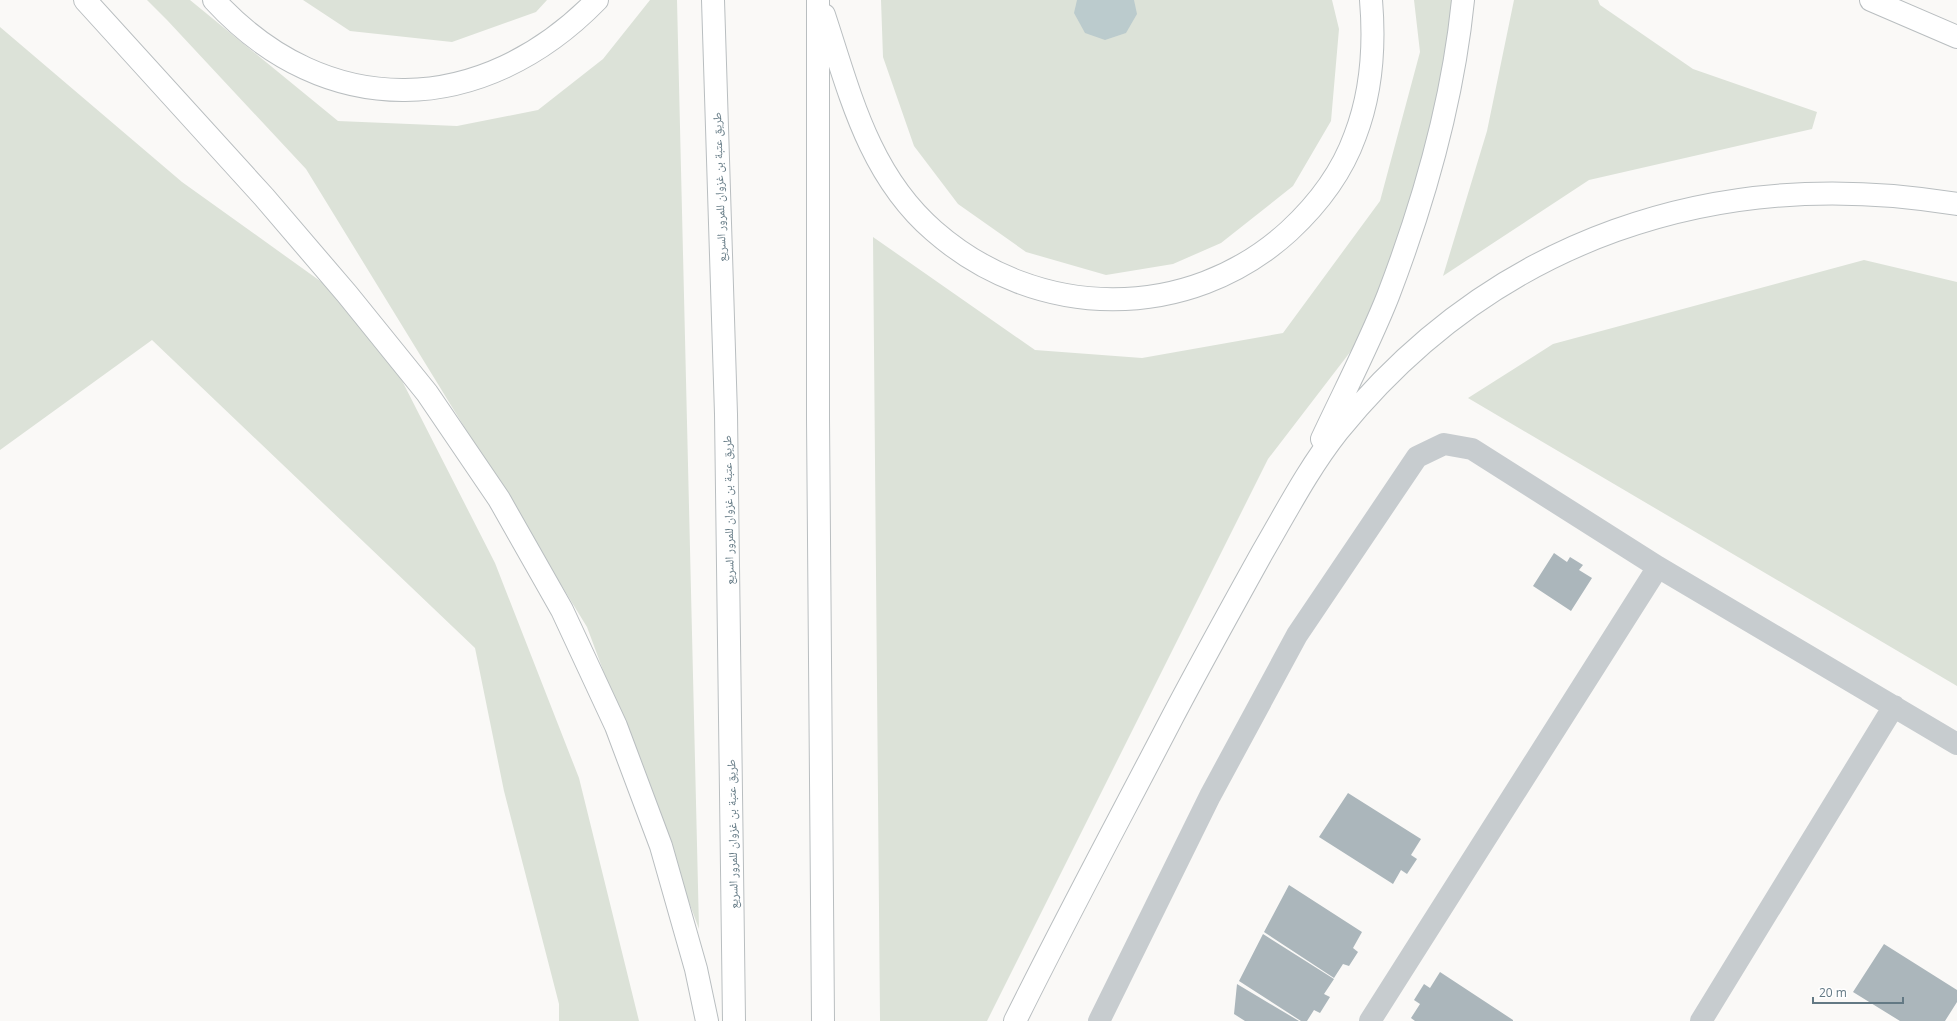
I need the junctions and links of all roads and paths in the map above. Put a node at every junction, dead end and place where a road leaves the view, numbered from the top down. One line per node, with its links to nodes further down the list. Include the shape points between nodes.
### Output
1 (85, 0): 15 (highway, via 264,197 348,294 427,393 499,499 562,610 616,726 661,846 696,969)
2 (214, 0): 3 (highway, via 249,32 282,56 319,75 359,86 400,91 441,88 484,76 526,57 563,32)
3 (597, 0)
4 (713, 0): 16 (highway, طريق عتبة بن غزوان للمرور السريع, via 726,414)
5 (818, 0): 6 (highway, via 860,126 879,165 904,200 933,231 967,257 998,274 1032,287 1066,295 1102,299 1174,293 1208,282 1234,271 1259,256 1303,218 1338,172 1355,138 1366,103 1373,66); 17 (highway, via 818,420)
6 (1371, 0)
7 (1463, 0): 11 (highway, via 1454,63 1441,123 1420,200 1388,296)
8 (1871, 0): 9 (highway)
9 (1957, 37)
10 (1957, 204): 11 (highway, via 1877,194 1782,194 1735,199 1677,211 1620,228 1565,250 1513,278 1463,310 1417,347 1370,394 1336,434)
11 (1302, 482): 18 (highway, via 1203,659)
12 (1658, 567): 13 (street); 19 (street, via 1472,449 1444,444 1417,457 1297,635 1210,796); 20 (street)
13 (1894, 706): 14 (street); 21 (street)
14 (1957, 744)
15 (706, 1021)
16 (734, 1021)
17 (823, 1021)
18 (1015, 1021)
19 (1099, 1021)
20 (1370, 1021)
21 (1701, 1021)

